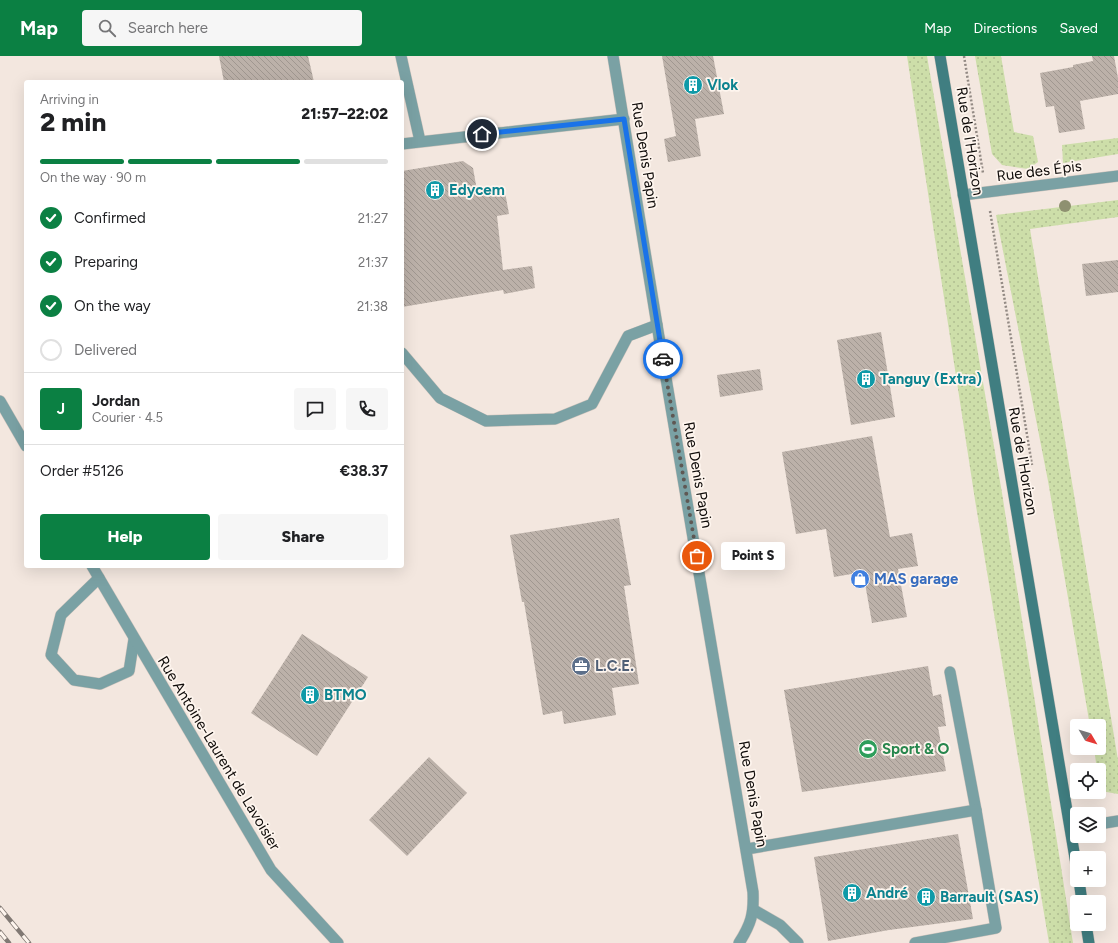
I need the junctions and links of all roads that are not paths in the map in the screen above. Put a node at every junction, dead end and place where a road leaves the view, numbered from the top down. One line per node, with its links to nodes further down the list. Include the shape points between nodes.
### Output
1 (401, 56): 5 (street)
2 (614, 56): 4 (street, Rue Denis Papin)
3 (940, 56): 8 (main road, Rue de l'Horizon)
4 (624, 119): 5 (street); 9 (street, Rue Denis Papin)
5 (420, 141): 6 (street)
6 (404, 144)
7 (1118, 176): 8 (street, Rue des Épis)
8 (963, 195): 18 (main road, Rue de l'Horizon)
9 (657, 325): 10 (street, via 628,336 592,404 555,419 486,421 440,398); 21 (street, Rue Denis Papin)
10 (404, 355)
11 (0, 401): 12 (street)
12 (24, 443)
13 (93, 568): 14 (street, Rue Antoine-Laurent de Lavoisier)
14 (99, 578): 15 (street, Rue Antoine-Laurent de Lavoisier); 15 (street, via 61,615 51,655 74,680 100,684 129,671)
15 (134, 639): 24 (street, Rue Antoine-Laurent de Lavoisier, via 271,870)
16 (950, 672): 17 (street)
17 (976, 810): 21 (street); 27 (street, via 996,928)
18 (1070, 810)
19 (1118, 821): 20 (street)
20 (1106, 823)
21 (747, 849): 22 (street, Rue Denis Papin)
22 (754, 910): 25 (street, Rue Denis Papin); 26 (street, via 780,925)
23 (1087, 931): 28 (main road)
24 (338, 943)
25 (739, 943)
26 (798, 943)
27 (915, 943)
28 (1089, 943)

